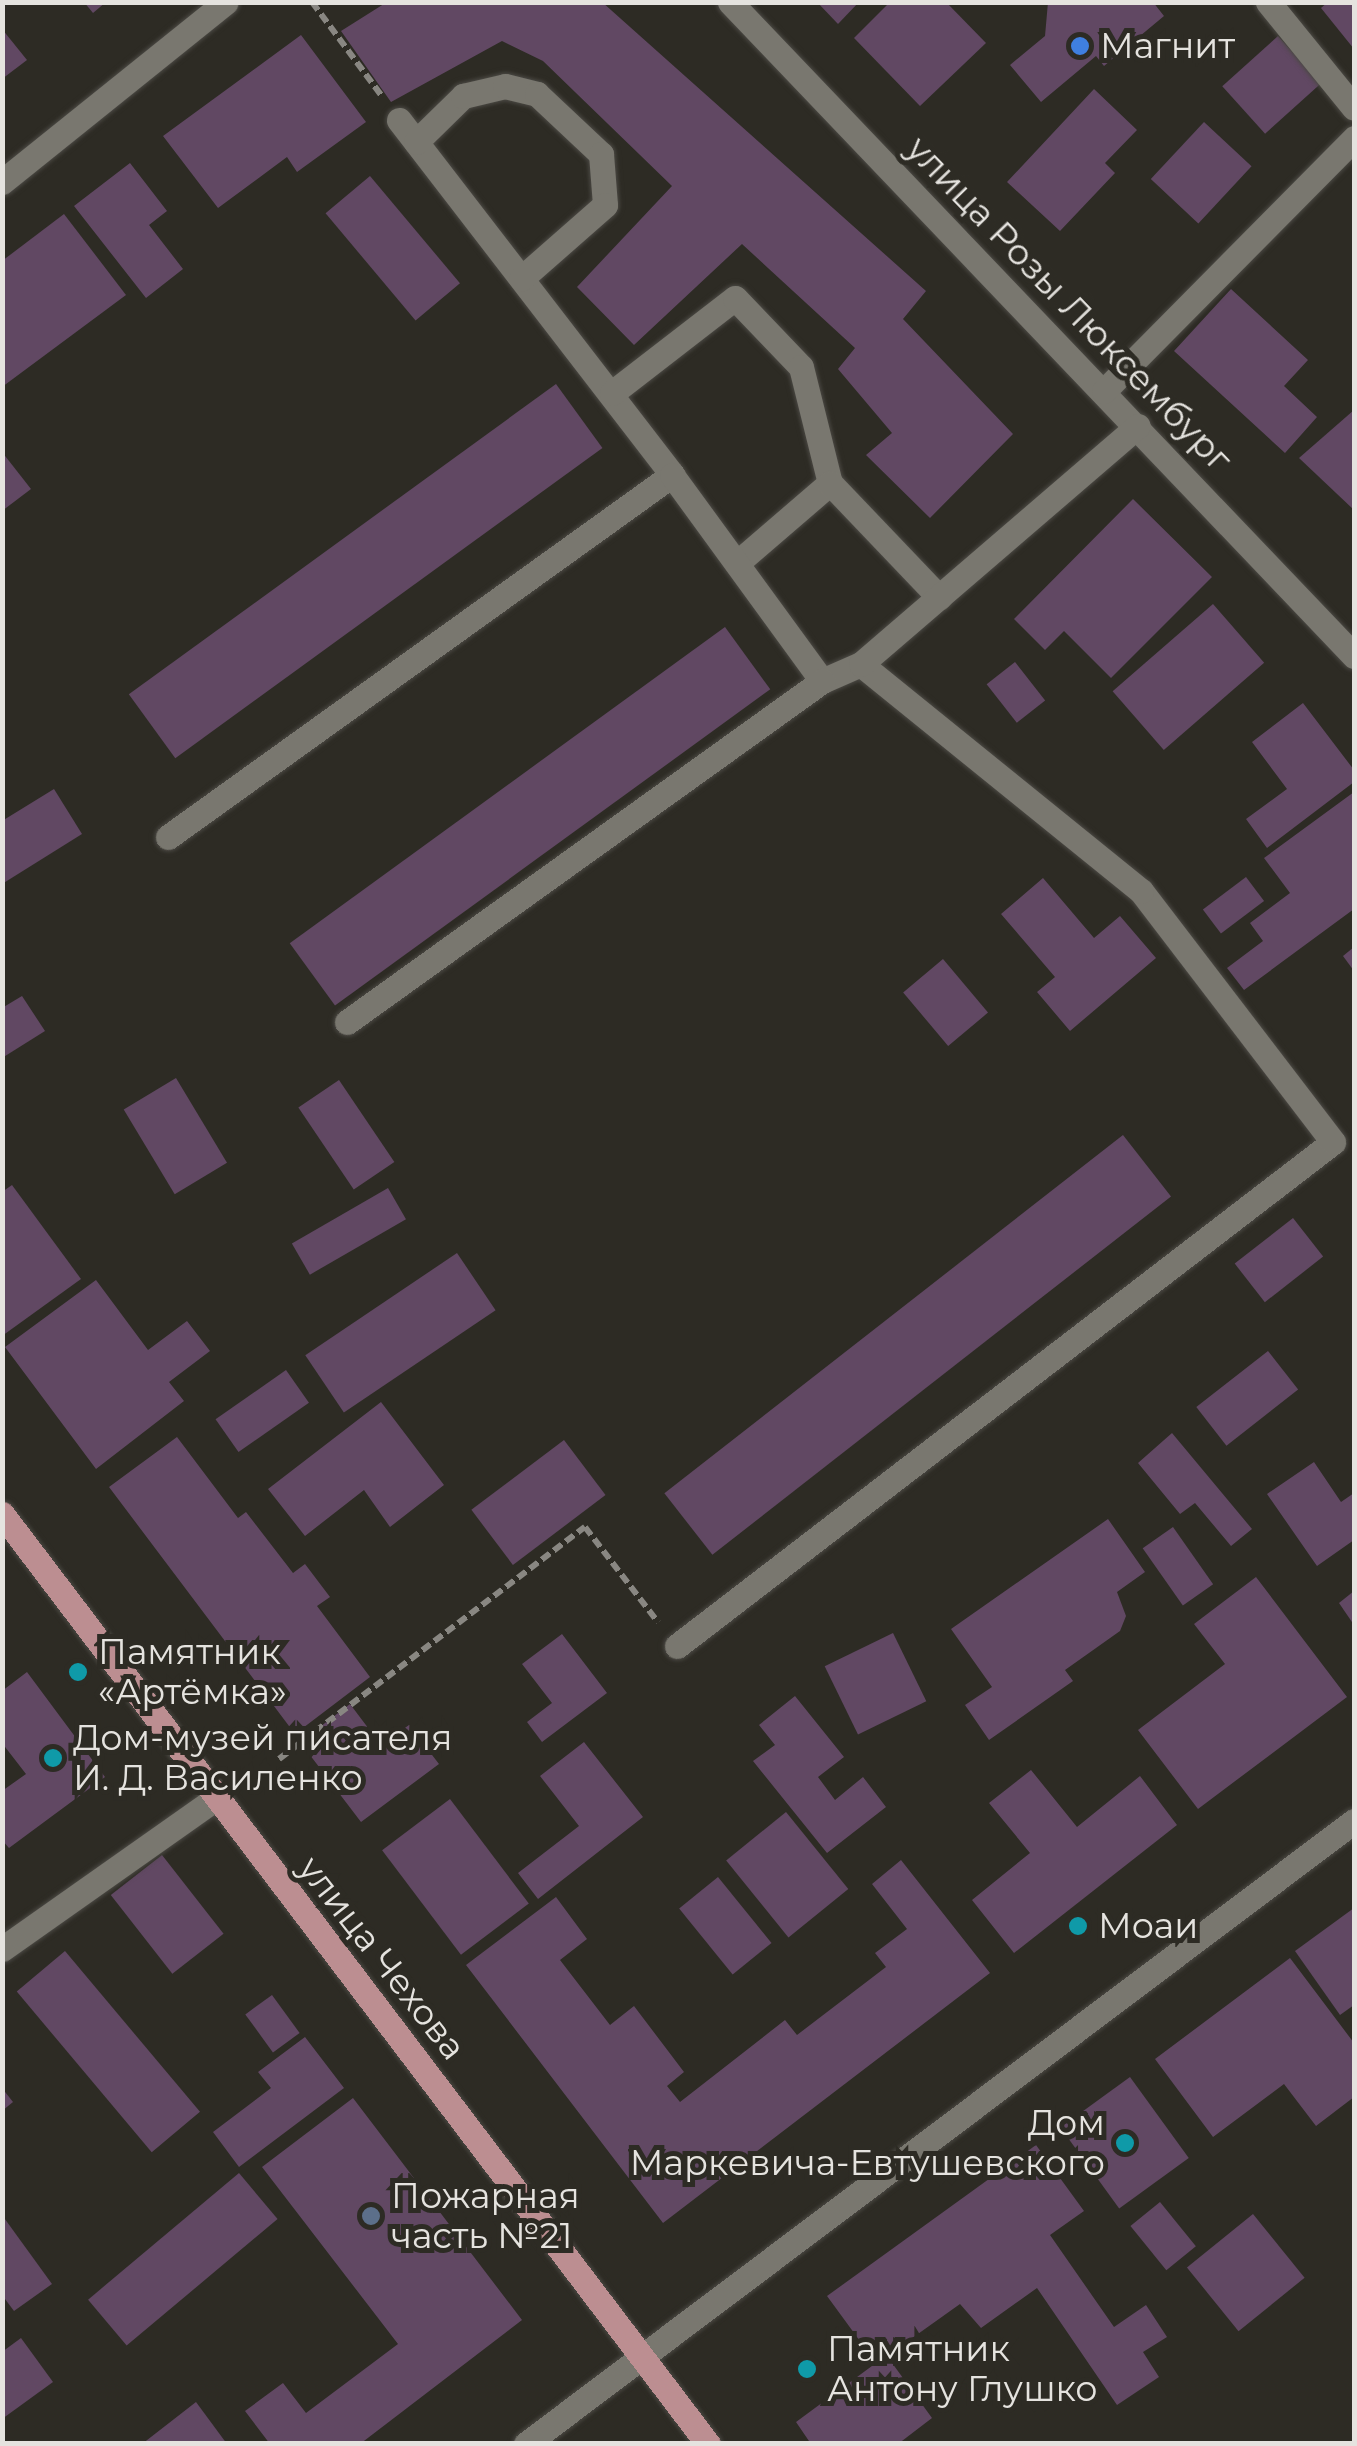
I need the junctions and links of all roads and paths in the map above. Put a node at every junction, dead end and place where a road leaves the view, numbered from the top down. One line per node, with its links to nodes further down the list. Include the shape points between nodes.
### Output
1 (226, 2): 9 (street)
2 (312, 2): 6 (path)
3 (730, 2): 11 (street, улица Розы Люксембург)
4 (1268, 2): 5 (street)
5 (1354, 108)
6 (399, 120): 8 (street)
7 (1354, 138): 11 (street)
8 (416, 142): 10 (street); 10 (street, via 464,96 505,86 537,94 601,154 605,205)
9 (2, 182)
10 (522, 278): 12 (street)
11 (1104, 391): 13 (street, улица Розы Люксембург)
12 (612, 393): 14 (street); 15 (street, via 736,298 801,367)
13 (1138, 426): 17 (street); 18 (street, улица Розы Люксембург)
14 (672, 475): 16 (street); 21 (street)
15 (830, 483): 16 (street); 17 (street)
16 (737, 563): 20 (street)
17 (939, 597): 19 (street)
18 (1354, 656)
19 (861, 664): 20 (street); 24 (street, via 1141,891 1334,1142)
20 (822, 681): 22 (street)
21 (168, 837)
22 (347, 1022)
23 (2, 1514): 26 (main road, улица Чехова)
24 (678, 1646): 25 (path, via 585,1527)
25 (278, 1759)
26 (216, 1800): 28 (street); 29 (main road, улица Чехова)
27 (1354, 1821): 29 (street)
28 (2, 1949)
29 (644, 2355): 30 (street); 31 (main road, улица Чехова)
30 (526, 2444)
31 (708, 2444)

